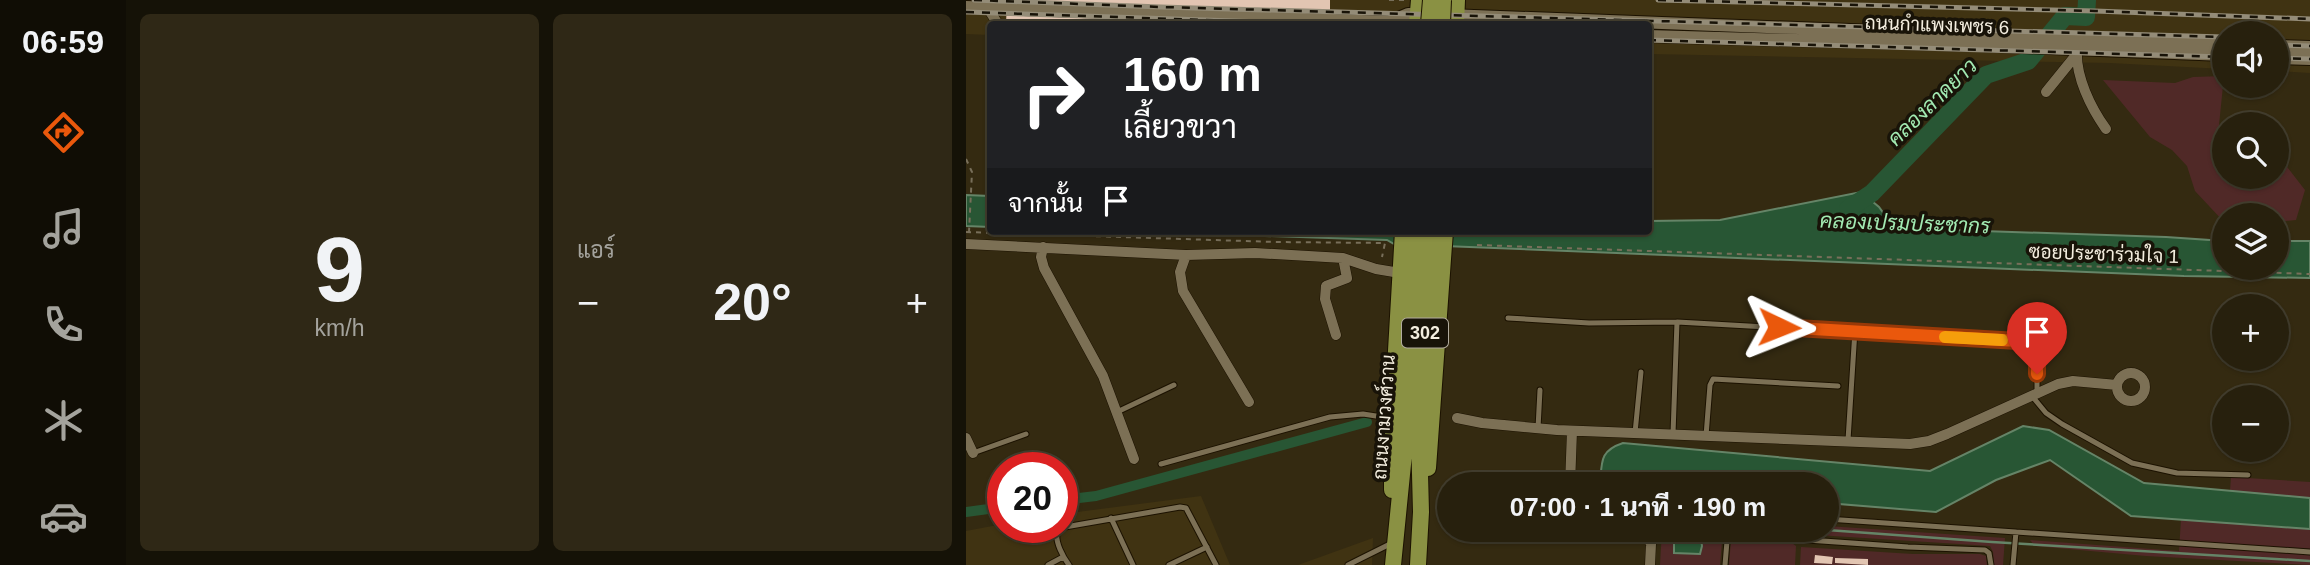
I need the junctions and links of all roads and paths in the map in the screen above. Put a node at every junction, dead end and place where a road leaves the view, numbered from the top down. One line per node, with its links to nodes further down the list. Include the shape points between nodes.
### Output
1 (1431, 0): 6 (main road, bridge)
2 (1443, 0): 11 (main road, bridge)
3 (966, 7): 4 (street, ถนนกำแพงเพชร 6)
4 (987, 8): 7 (street, ถนนกำแพงเพชร 6); 8 (street)
5 (1457, 13): 6 (street, ถนนกำแพงเพชร 6); 12 (street, ถนนกำแพงเพชร 6)
6 (1421, 16): 10 (street, ถนนกำแพงเพชร 6, via 1408,14)
7 (1222, 20): 9 (street, ถนนกำแพงเพชร 6)
8 (996, 21)
9 (1279, 21)
10 (1396, 21)
11 (1442, 21)
12 (1619, 21)
13 (1652, 23): 15 (street, ถนนกำแพงเพชร 6)
14 (1652, 36): 15 (street, ถนนกำแพงเพชร 6)
15 (2024, 41): 16 (street, ถนนกำแพงเพชร 6)
16 (2055, 42): 17 (street, ถนนกำแพงเพชร 6); 20 (street, ถนนกำแพงเพชร 6)
17 (2212, 44)
18 (2289, 46): 19 (street)
19 (2310, 47)
20 (2077, 52): 21 (street, ถนนกำแพงเพชร 6); 24 (street); 25 (street, via 2091,104)
21 (2212, 55)
22 (2289, 58): 23 (street)
23 (2310, 59)
24 (2046, 92)
25 (2106, 130)
26 (966, 159): 31 (path, via 972,172)
27 (1403, 235): 37 (main road)
28 (1418, 235): 57 (main road, ถนนงามวงศ์วาน / 302)
29 (1430, 235): 57 (main road, ถนนงามวงศ์วาน / 302)
30 (1445, 235): 67 (main road, via 1430,451)
31 (967, 236): 33 (street); 35 (path, via 1385,243)
32 (1477, 245): 38 (path, ซอยประชาร่วมใจ 1)
33 (1043, 247): 34 (street); 50 (street, via 1044,268 1103,376)
34 (1186, 255): 36 (street); 49 (street, via 1180,272 1183,290)
35 (1382, 257)
36 (1343, 258): 37 (street); 42 (street, via 1347,278 1326,286 1325,299)
37 (1401, 273): 52 (main road)
38 (2310, 274)
39 (1508, 318): 40 (lane)
40 (1677, 322): 41 (lane); 58 (lane)
41 (1855, 330): 48 (lane, via 2028,343 2037,355); 61 (lane)
42 (1336, 335)
43 (1641, 372): 55 (lane)
44 (1174, 385): 50 (lane)
45 (2117, 385): 48 (street, via 2073,381)
46 (1838, 386): 59 (lane, via 1713,379)
47 (1541, 390): 53 (lane)
48 (2034, 395): 61 (street, via 1929,441); 66 (lane, via 2054,419 2132,464 2177,473)
49 (1249, 402)
50 (1116, 412): 63 (street)
51 (1457, 418): 53 (street)
52 (1392, 419): 64 (lane, via 1363,414 1330,417); 71 (main road)
53 (1538, 428): 54 (street)
54 (1572, 431): 55 (street); 65 (street)
55 (1635, 433): 58 (street)
56 (1026, 434): 62 (lane)
57 (1412, 435): 67 (main road, ถนนงามวงศ์วาน / 302); 71 (main road, ถนนงามวงศ์วาน / 302)
58 (1673, 435): 59 (street)
59 (1706, 436): 61 (street)
60 (966, 439): 62 (street)
61 (1848, 440)
62 (973, 453)
63 (1134, 459)
64 (1161, 464)
65 (1570, 472)
66 (2248, 475)
67 (1421, 512): 83 (main road, ถนนงามวงศ์วาน / 302)
68 (1111, 518): 73 (lane, via 1186,508); 75 (lane, via 1056,532); 78 (lane)
69 (1839, 520): 70 (lane)
70 (2016, 533): 74 (lane); 87 (lane)
71 (1395, 538): 81 (lane); 82 (main road, ถนนงามวงศ์วาน / 302)
72 (1651, 542): 84 (street)
73 (1207, 547): 79 (lane); 80 (lane)
74 (2310, 552)
75 (1063, 557): 76 (lane); 77 (lane)
76 (1048, 565)
77 (1069, 565)
78 (1133, 565)
79 (1169, 565)
80 (1216, 565)
81 (1348, 565)
82 (1394, 565)
83 (1418, 565)
84 (1650, 565)
85 (1725, 565): 86 (lane, via 1727,541 1737,535 1986,550)
86 (1991, 565)
87 (2013, 565)

